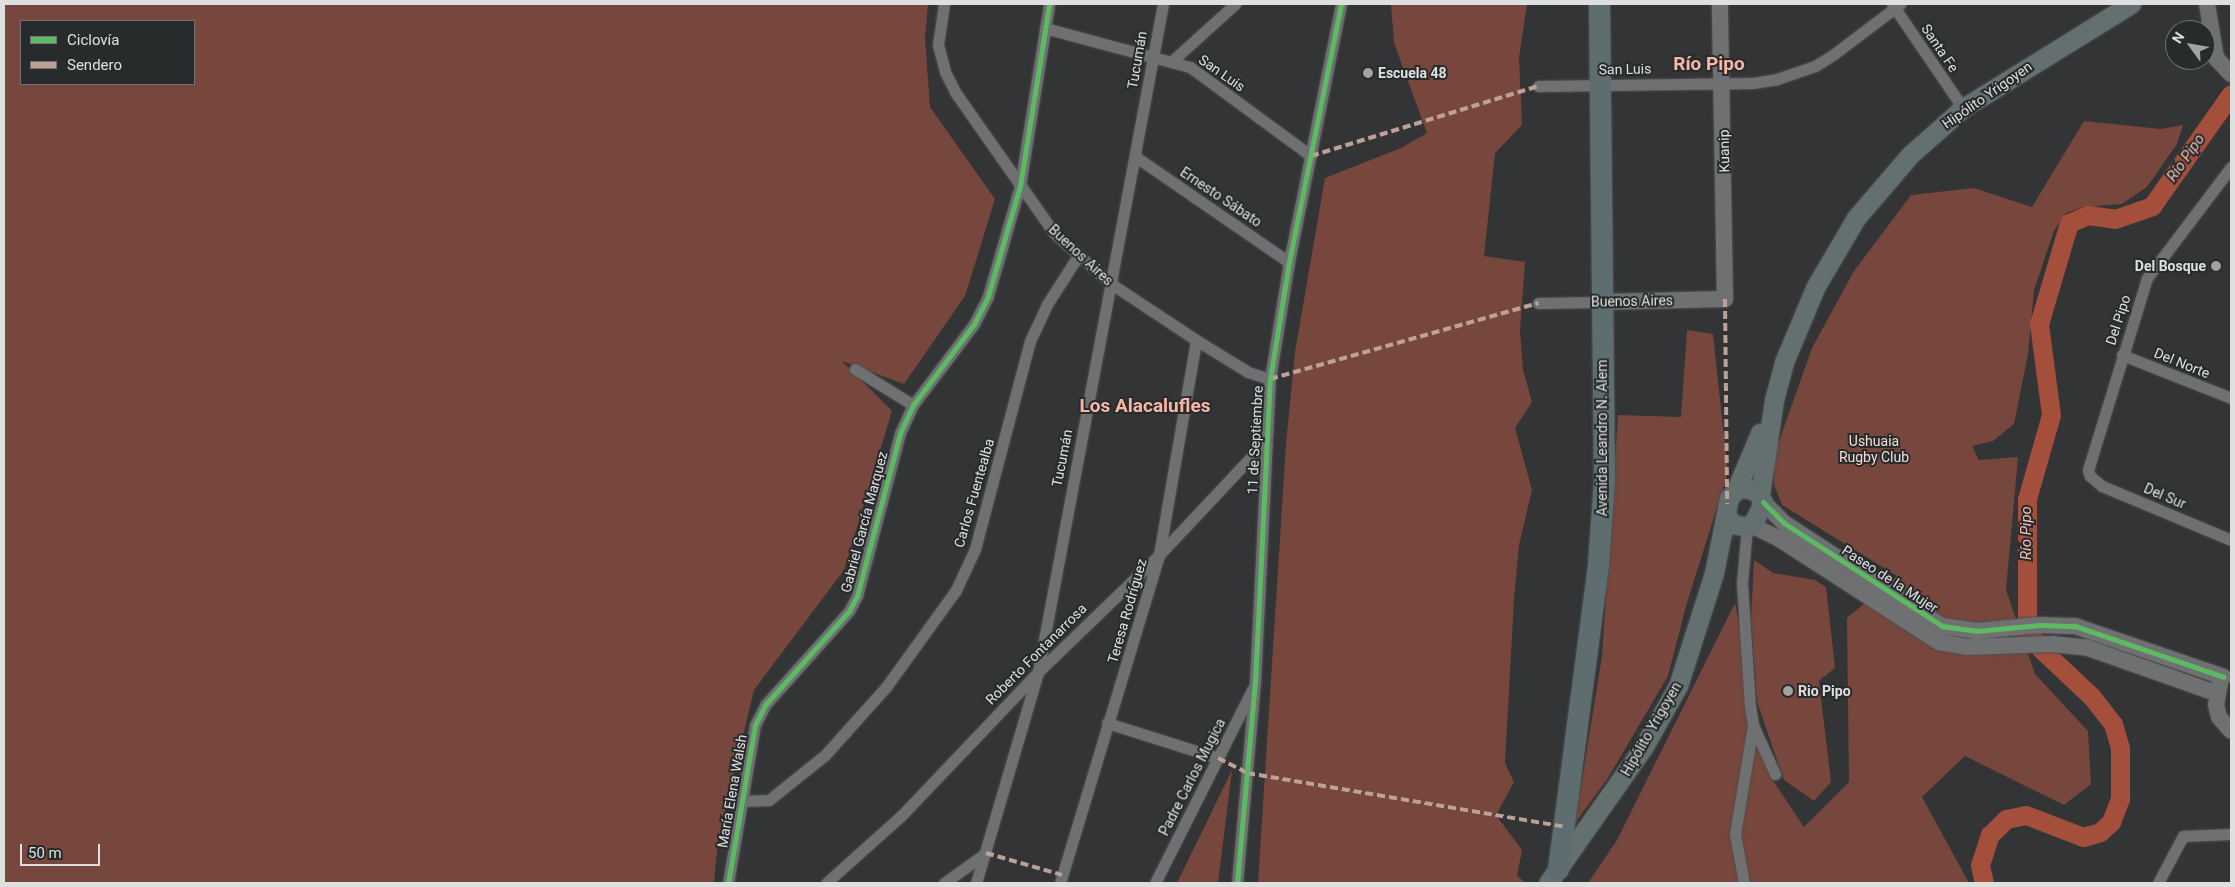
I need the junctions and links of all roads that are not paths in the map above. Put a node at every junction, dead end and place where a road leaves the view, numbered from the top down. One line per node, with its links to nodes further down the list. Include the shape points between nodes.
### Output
1 (944, 4): 22 (street, Buenos Aires, via 938,45 945,72 955,92)
2 (1049, 4): 11 (street, Gabriel García Marquez)
3 (1163, 4): 12 (street, Tucumán)
4 (1235, 4): 13 (street)
5 (1341, 4): 19 (street, 11 de Septiembre)
6 (1599, 4): 16 (highway, Avenida Leandro N. Alem)
7 (1720, 4): 15 (street, Kuanip)
8 (2131, 4): 18 (main road, Hipólito Yrigoyen)
9 (2206, 4): 14 (street, via 2213,48)
10 (1895, 5): 15 (street, San Luis, via 1834,54 1808,69 1778,79); 18 (street, Santa Fe)
11 (1045, 28): 12 (street, San Luis); 22 (street, Gabriel García Marquez)
12 (1153, 55): 13 (street, San Luis); 20 (street, Tucumán)
13 (1172, 61): 19 (street, San Luis, via 1190,67)
14 (2229, 72)
15 (1723, 83): 16 (street, San Luis); 26 (street, Kuanip)
16 (1598, 85): 17 (street, San Luis); 27 (highway, Avenida Leandro N. Alem)
17 (1538, 86)
18 (1963, 108): 34 (main road, Hipólito Yrigoyen, via 1910,154 1851,226 1816,286 1798,326)
19 (1311, 156): 24 (street, 11 de Septiembre)
20 (1136, 157): 24 (street, Ernesto Sábato); 25 (street, Tucumán)
21 (2231, 167): 30 (street, Del Pipo, via 2191,223 2154,265)
22 (1020, 186): 23 (street, Buenos Aires, via 1054,233); 35 (street, Gabriel García Marquez, via 988,296 974,324)
23 (1078, 256): 25 (street, Buenos Aires); 55 (street, Carlos Fuentealba, via 1046,306 1030,341 975,550 956,590 886,687 824,755 769,800)
24 (1289, 262): 32 (street, 11 de Septiembre)
25 (1110, 283): 29 (street, Buenos Aires); 45 (street, Tucumán)
26 (1725, 299): 27 (street, Buenos Aires)
27 (1602, 302): 28 (street, Buenos Aires); 58 (highway, Avenida Leandro N. Alem, via 1602,521)
28 (1538, 303)
29 (1196, 340): 32 (street, Buenos Aires, via 1248,372); 43 (street, Teresa Rodríguez)
30 (2122, 355): 33 (street, Del Norte); 37 (street, Del Pipo, via 2089,461)
31 (855, 369): 35 (street)
32 (1270, 379): 36 (street, 11 de Septiembre)
33 (2231, 398)
34 (1774, 400): 38 (main road, Hipólito Yrigoyen); 39 (main road, Hipólito Yrigoyen)
35 (913, 405): 49 (street, Gabriel García Marquez, via 900,433 857,596 837,627)
36 (1264, 443): 43 (street, Roberto Fontanarrosa); 47 (street, 11 de Septiembre)
37 (2090, 476): 42 (street, Del Sur, via 2102,486)
38 (1736, 490): 39 (main road, via 1749,488); 40 (main road, via 1729,498)
39 (1761, 498): 41 (main road); 46 (street, Paseo de la Mujer, via 1784,523 1942,626 1976,631 2040,625 2092,630)
40 (1726, 515): 41 (main road, via 1733,524); 44 (main road, Hipólito Yrigoyen)
41 (1747, 527): 44 (main road, Hipólito Yrigoyen); 48 (street, Paseo de la Mujer, via 1778,538 1939,642 1966,647 2052,644 2088,648); 51 (street, via 1742,583)
42 (2231, 540)
43 (1159, 555): 45 (street, Roberto Fontanarrosa); 50 (street, Teresa Rodríguez)
44 (1714, 574): 58 (main road, Hipólito Yrigoyen, via 1689,656 1664,713 1613,794)
45 (1038, 672): 57 (street, Tucumán); 60 (street, Roberto Fontanarrosa, via 901,816)
46 (2228, 673): 48 (street)
47 (1256, 684): 53 (street, Padre Carlos Mugica); 65 (street, 11 de Septiembre)
48 (2216, 693): 52 (street, via 2219,717)
49 (766, 705): 55 (street, María Elena Walsh, via 755,724)
50 (1108, 723): 53 (street); 63 (street, Teresa Rodríguez)
51 (1753, 725): 54 (street); 66 (street, via 1735,834)
52 (2231, 731)
53 (1218, 758): 64 (street, Padre Carlos Mugica)
54 (1775, 774)
55 (741, 801): 59 (street, María Elena Walsh)
56 (2231, 834): 67 (street, via 2182,836)
57 (986, 853): 61 (street); 62 (street, Tucumán)
58 (1553, 876)
59 (728, 883)
60 (826, 883)
61 (944, 883)
62 (976, 883)
63 (1060, 883)
64 (1155, 883)
65 (1237, 883)
66 (1744, 883)
67 (2158, 883)

